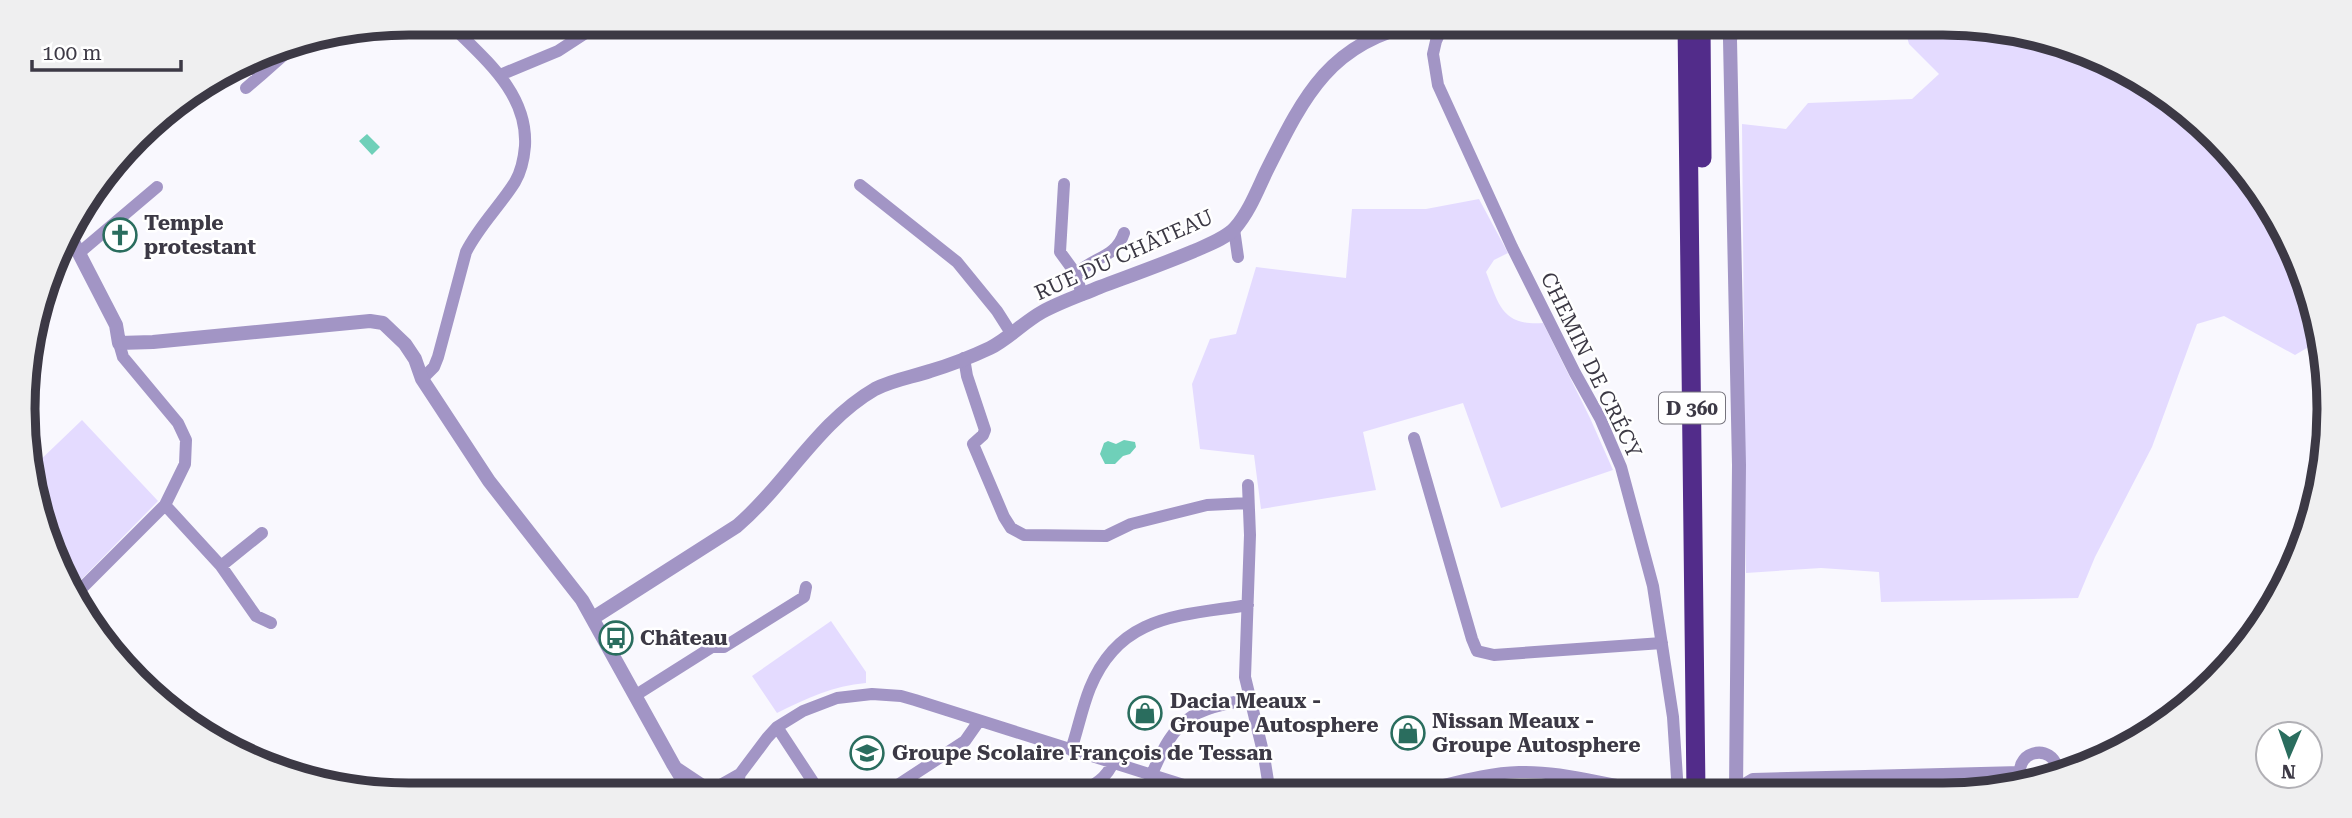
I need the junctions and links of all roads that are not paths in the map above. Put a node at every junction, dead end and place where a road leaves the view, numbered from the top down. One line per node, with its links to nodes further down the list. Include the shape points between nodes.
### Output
1 (461, 35): 12 (street)
2 (583, 35): 12 (street, via 558,51)
3 (1380, 35): 18 (street, RUE DU CHÂTEAU, via 1346,53 1322,75)
4 (1423, 35): 9 (street, CHEMIN DE CRÉCY)
5 (1440, 35): 9 (street, CHEMIN DE CRÉCY)
6 (1687, 35): 67 (highway, D 360)
7 (1701, 35): 68 (highway, D 360)
8 (1731, 35): 49 (street, via 1739,465)
9 (1433, 54): 40 (street, CHEMIN DE CRÉCY, via 1438,85 1477,171 1621,467 1644,546)
10 (278, 59): 13 (street)
11 (254, 69): 13 (street)
12 (500, 75): 28 (street, via 523,119 524,159 515,181 466,252 438,357)
13 (260, 76): 14 (street)
14 (246, 88)
15 (1064, 184): 23 (street, via 1060,252)
16 (860, 185): 25 (street, via 957,262)
17 (158, 187): 21 (street)
18 (1234, 229): 22 (street); 24 (street, RUE DU CHÂTEAU, via 1156,267)
19 (1124, 233): 23 (street, via 1113,251)
20 (74, 244): 21 (street)
21 (79, 253): 26 (street, via 116,325)
22 (1238, 257)
23 (1076, 274): 24 (street)
24 (1082, 295): 25 (street, RUE DU CHÂTEAU)
25 (1011, 333): 27 (street, RUE DU CHÂTEAU, via 991,348)
26 (119, 343): 28 (street, via 370,321 383,323 405,344); 32 (street, via 123,357 178,423 186,440 185,464)
27 (964, 358): 31 (street, via 985,430 973,444 1004,517 1017,532 1105,536 1131,524 1207,505); 38 (street, RUE DU CHÂTEAU, via 865,395 811,445 737,526)
28 (422, 379): 38 (street, via 489,481)
29 (1413, 438): 40 (street, via 1478,651 1494,655)
30 (1248, 485): 31 (street)
31 (1248, 503): 37 (street)
32 (165, 505): 34 (street); 36 (street)
33 (262, 533): 34 (street)
34 (221, 566): 39 (street, via 256,616)
35 (806, 587): 41 (street, via 804,597)
36 (81, 588)
37 (1248, 605): 42 (street, via 1245,677); 45 (street, via 1159,620 1129,634 1098,672)
38 (593, 618): 41 (street)
39 (271, 622)
40 (1662, 643): 66 (street, CHEMIN DE CRÉCY)
41 (636, 695): 48 (street)
42 (1250, 699): 51 (street, via 1209,707 1189,717 1170,737); 63 (street)
43 (979, 721): 44 (street, via 901,696 872,694 837,698); 45 (street); 60 (street, via 965,741)
44 (777, 727): 50 (street); 59 (street)
45 (1071, 750): 46 (street)
46 (1113, 762): 51 (street); 61 (street)
47 (2057, 765): 52 (street, via 2039,752 2027,756)
48 (676, 768): 55 (street); 56 (street)
49 (1736, 771): 54 (street); 69 (street)
50 (740, 774): 57 (street); 58 (street)
51 (1152, 774): 62 (street)
52 (2021, 775)
53 (2004, 778): 54 (street)
54 (1753, 779): 70 (street)
55 (685, 783)
56 (702, 783)
57 (729, 783)
58 (729, 783)
59 (813, 783)
60 (903, 783)
61 (1097, 783)
62 (1179, 783)
63 (1268, 783)
64 (1461, 783): 65 (street, via 1519,772)
65 (1603, 783)
66 (1683, 783)
67 (1684, 783)
68 (1709, 783)
69 (1735, 783)
70 (1746, 783)

